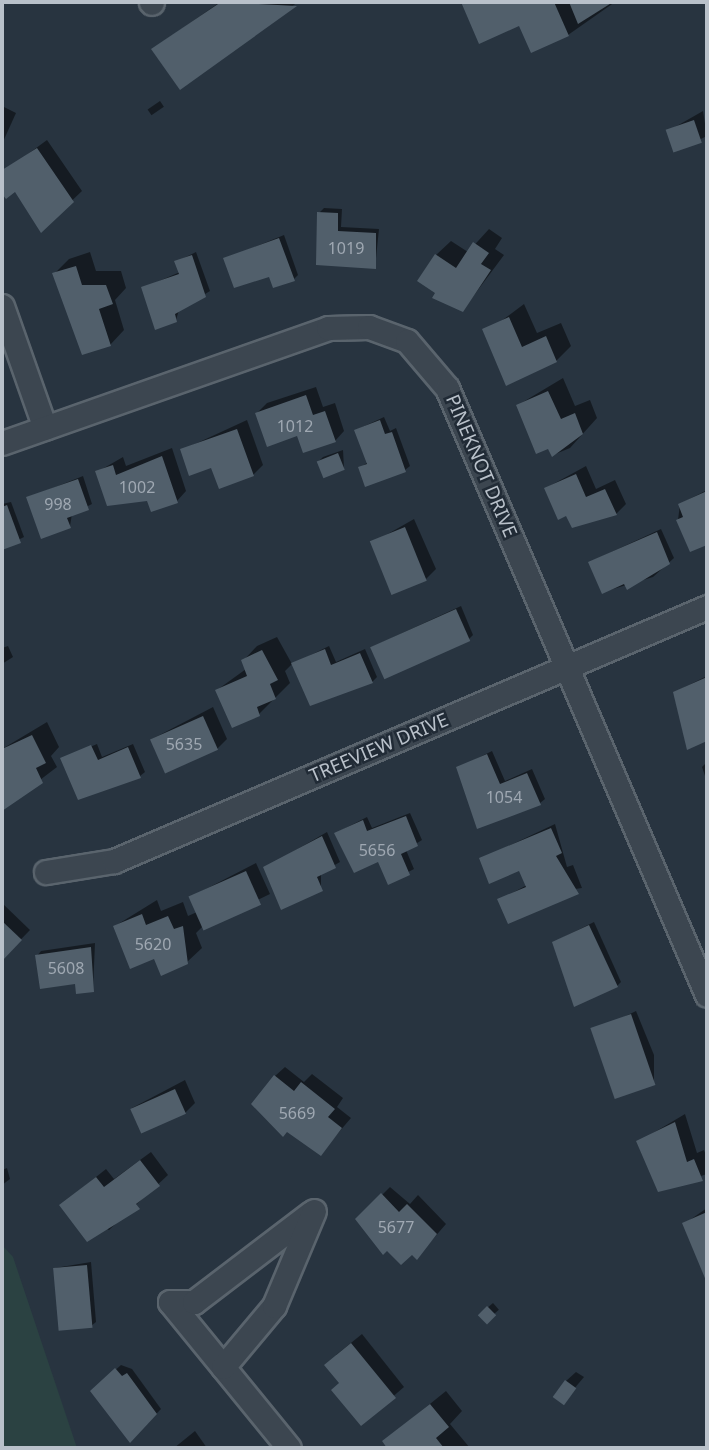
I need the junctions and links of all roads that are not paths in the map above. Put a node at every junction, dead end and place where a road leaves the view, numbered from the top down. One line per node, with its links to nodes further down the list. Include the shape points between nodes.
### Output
1 (2, 306): 2 (street)
2 (45, 428): 3 (street, PINEKNOT DRIVE); 5 (street, PINEKNOT DRIVE, via 328,328 389,332 424,354 447,388)
3 (2, 443)
4 (707, 607): 5 (street, TREEVIEW DRIVE)
5 (567, 667): 6 (street, TREEVIEW DRIVE, via 114,861); 7 (street, PINEKNOT DRIVE)
6 (46, 872)
7 (707, 995)
8 (223, 1367): 8 (street, via 170,1302 194,1302 314,1211 274,1306); 9 (street)
9 (289, 1448)

